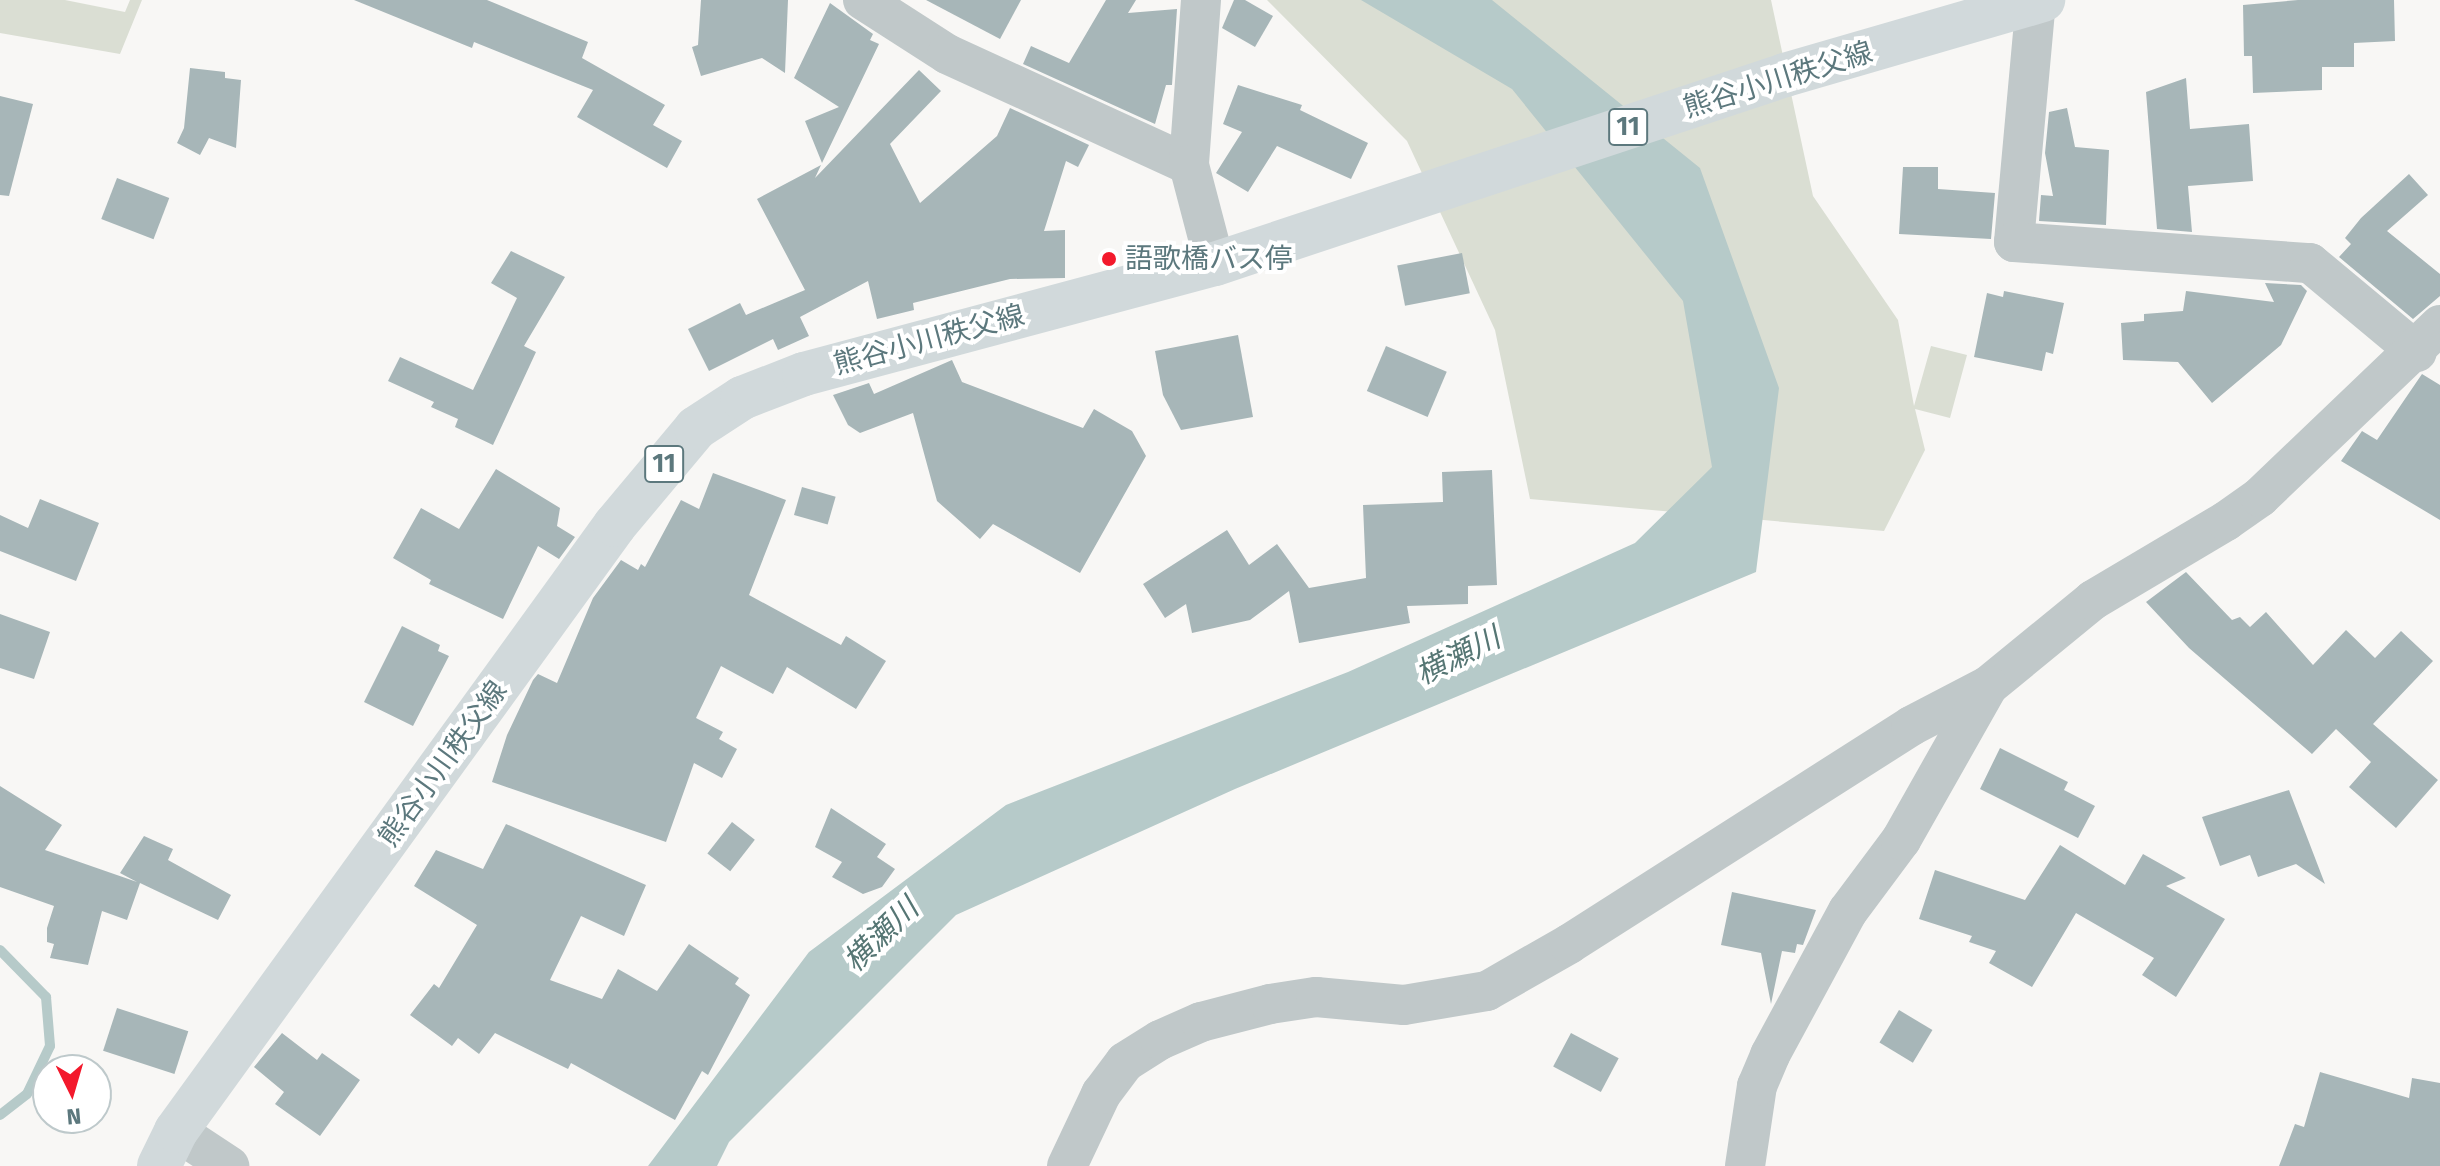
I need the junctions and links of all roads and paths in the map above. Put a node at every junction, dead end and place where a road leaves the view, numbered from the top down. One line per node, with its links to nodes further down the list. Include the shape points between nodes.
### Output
1 (863, 0): 4 (street, via 947,54)
2 (1201, 0): 4 (street)
3 (2039, 1): 5 (main road, 熊谷小川秩父線 / 11, via 1785,75); 6 (street, via 2014,242 2310,263)
4 (1189, 165): 5 (street)
5 (1215, 264): 8 (main road, 熊谷小川秩父線 / 11, via 804,374 742,398 696,428 615,525)
6 (2428, 338): 7 (street, via 2260,497 2197,541 2093,600)
7 (1988, 686): 10 (street, via 1911,726 1675,879 1487,991 1404,1005 1316,997 1201,1022 1160,1040 1125,1062 1101,1094); 11 (street, via 1901,840 1848,911 1770,1055 1757,1086)
8 (168, 1148): 9 (street)
9 (229, 1166)
10 (1067, 1166)
11 (1745, 1166)

